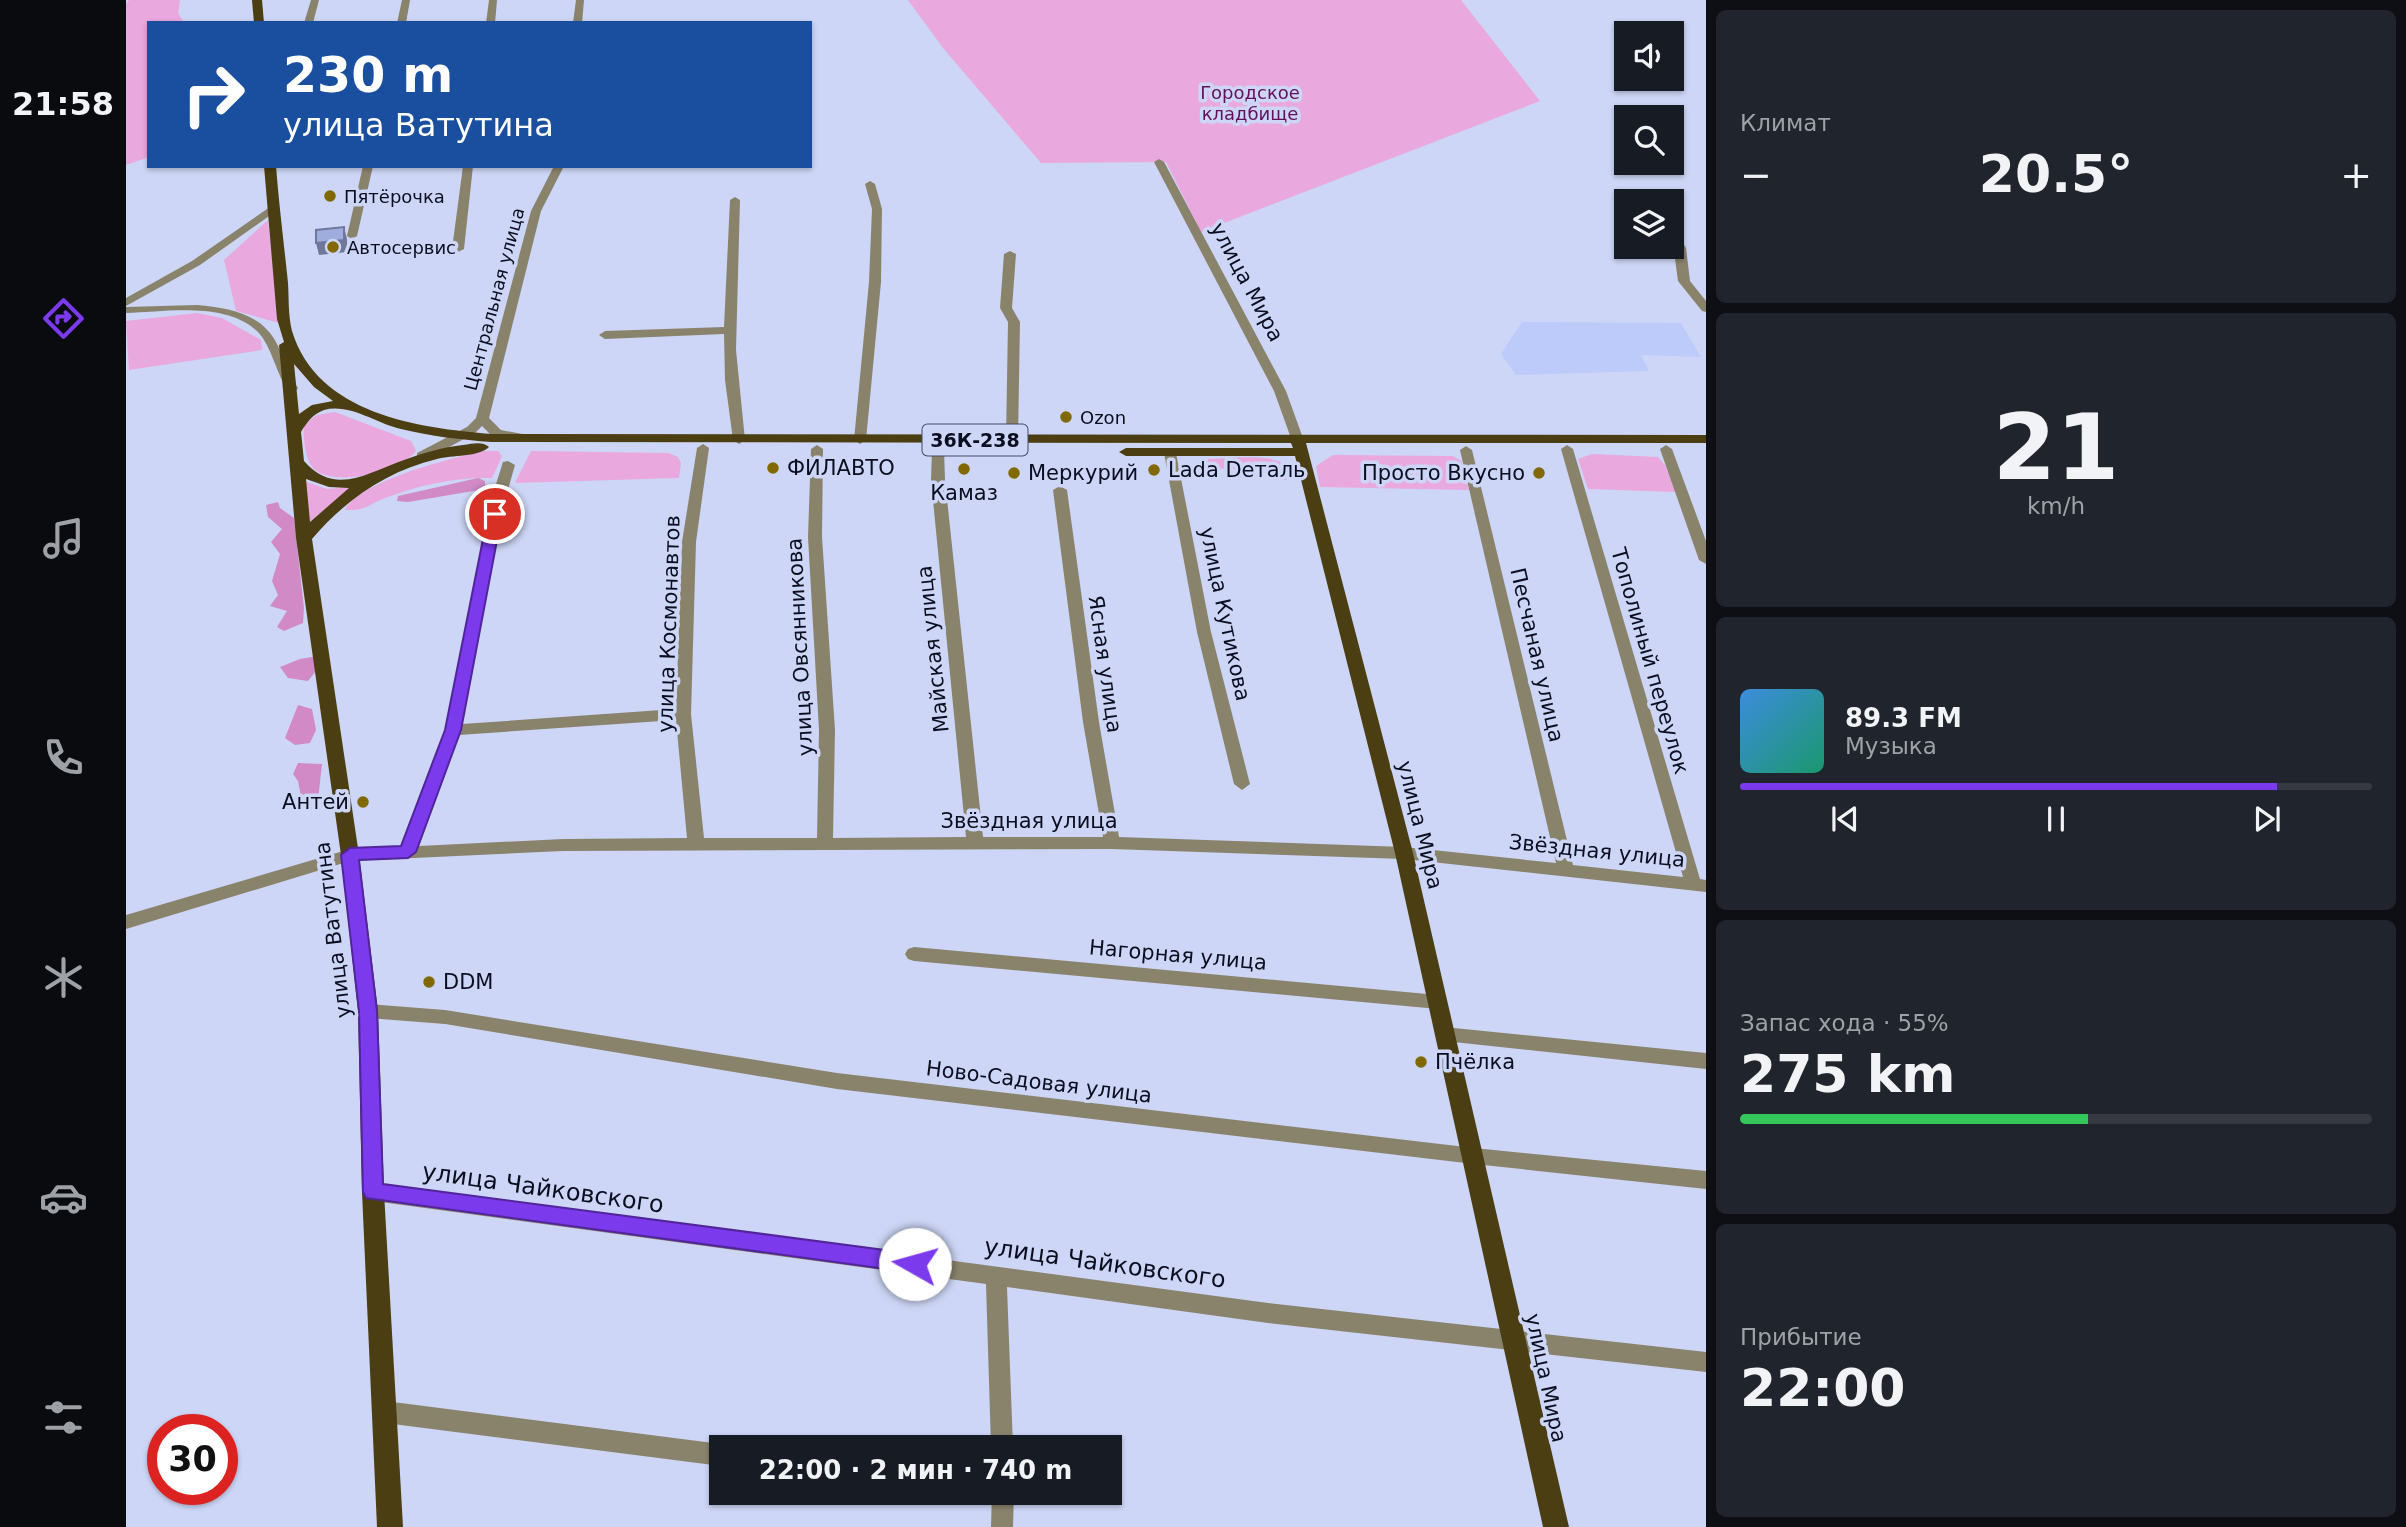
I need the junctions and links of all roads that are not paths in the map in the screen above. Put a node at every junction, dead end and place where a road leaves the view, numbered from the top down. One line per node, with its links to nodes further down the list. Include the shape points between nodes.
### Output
1 (257, 0): 6 (main road)
2 (315, 0): 7 (street)
3 (406, 0): 8 (street)
4 (493, 0): 9 (street)
5 (580, 0): 10 (street)
6 (259, 21)
7 (309, 21)
8 (401, 21)
9 (490, 21)
10 (577, 21)
11 (1159, 162): 41 (street, улица Мира, via 1280,391)
12 (270, 168): 18 (main road, 36К-238)
13 (368, 168): 19 (street)
14 (468, 168): 20 (street)
15 (558, 168): 31 (street, Центральная улица, via 536,211)
16 (870, 184): 39 (street, via 877,209 875,282)
17 (735, 200): 26 (street)
18 (274, 209): 23 (street, via 196,263); 27 (main road, 36К-238)
19 (352, 236)
20 (457, 249)
21 (1010, 254): 40 (street, via 1006,308 1014,322)
22 (1681, 259): 24 (street, via 1684,281)
23 (126, 303)
24 (1706, 309)
25 (126, 310): 29 (street, via 204,309 253,324 268,338)
26 (730, 330): 28 (street); 38 (street, via 732,402)
27 (286, 331): 29 (main road, улица Ватутина); 30 (main road, 36К-238, via 305,369)
28 (604, 335)
29 (292, 388): 33 (main road, улица Ватутина)
30 (351, 407): 32 (main road, 36К-238); 33 (main road, via 316,408)
31 (483, 415): 34 (street); 35 (street, Центральная улица); 36 (street, via 497,433)
32 (403, 426): 34 (main road, 36К-238); 50 (main road, via 422,439 426,448)
33 (296, 429): 51 (main road, улица Ватутина)
34 (435, 433): 35 (main road, 36К-238)
35 (460, 437): 36 (main road, 36К-238); 50 (street, Центральная улица)
36 (523, 438): 38 (main road, 36К-238)
37 (1706, 439): 41 (main road, 36К-238)
38 (739, 440): 39 (main road, 36К-238)
39 (860, 440): 40 (main road, 36К-238)
40 (1012, 440): 41 (main road, 36К-238)
41 (1299, 446): 48 (main road); 49 (main road); 65 (main road, улица Мира)
42 (703, 447): 44 (main road); 50 (main road, via 485,447); 57 (street, улица Космонавтов, via 689,542)
43 (1706, 448): 47 (main road)
44 (817, 449): 45 (main road); 63 (street, улица Овсянникова, via 815,537 827,730)
45 (938, 449): 49 (main road); 62 (street, Майская улица)
46 (1567, 449): 47 (main road); 48 (main road); 68 (street, Тополиный переулок)
47 (1667, 449): 56 (street)
48 (1466, 450): 67 (street, Песчаная улица)
49 (1170, 453): 59 (street, улица Кутикова, via 1204,632)
50 (422, 456): 53 (main road)
51 (298, 463): 53 (main road, via 312,478 326,483); 55 (main road, улица Ватутина)
52 (508, 465): 58 (street)
53 (373, 479): 55 (main road, via 332,506)
54 (1060, 489): 60 (street, Ясная улица)
55 (304, 538): 66 (main road, улица Ватутина)
56 (1706, 559)
57 (683, 713): 58 (street); 61 (street, улица Космонавтов)
58 (453, 730): 64 (street)
59 (1242, 784)
60 (1112, 843): 62 (street, Звёздная улица); 65 (street, Звёздная улица)
61 (696, 844): 63 (street, Звёздная улица); 64 (street, Звёздная улица)
62 (975, 844): 63 (street, Звёздная улица)
63 (825, 845)
64 (408, 852): 66 (street, Звёздная улица)
65 (1404, 853): 67 (street, Звёздная улица); 71 (main road, улица Мира)
66 (350, 855): 69 (street, Звёздная улица); 72 (main road, улица Ватутина)
67 (1566, 870): 68 (street, Звёздная улица)
68 (1700, 885)
69 (126, 922)
70 (914, 954): 71 (street, Нагорная улица)
71 (1438, 1002): 73 (main road, улица Мира)
72 (368, 1011): 75 (street, Ново-Садовая улица, via 445,1017 837,1081); 77 (main road, улица Ватутина)
73 (1444, 1034): 74 (street); 75 (main road, улица Мира)
74 (1706, 1061)
75 (1474, 1156): 76 (street, Ново-Садовая улица); 79 (main road, улица Мира)
76 (1706, 1180)
77 (373, 1192): 78 (street, улица Чайковского); 81 (main road, улица Ватутина)
78 (996, 1275): 79 (street, улица Чайковского); 82 (street)
79 (1515, 1340): 80 (street, улица Чайковского); 87 (main road, улица Мира)
80 (1706, 1362)
81 (386, 1412): 83 (street); 85 (main road, улица Ватутина)
82 (1002, 1435)
83 (709, 1453)
84 (1003, 1505): 86 (street)
85 (390, 1527)
86 (1002, 1527)
87 (1556, 1527)

